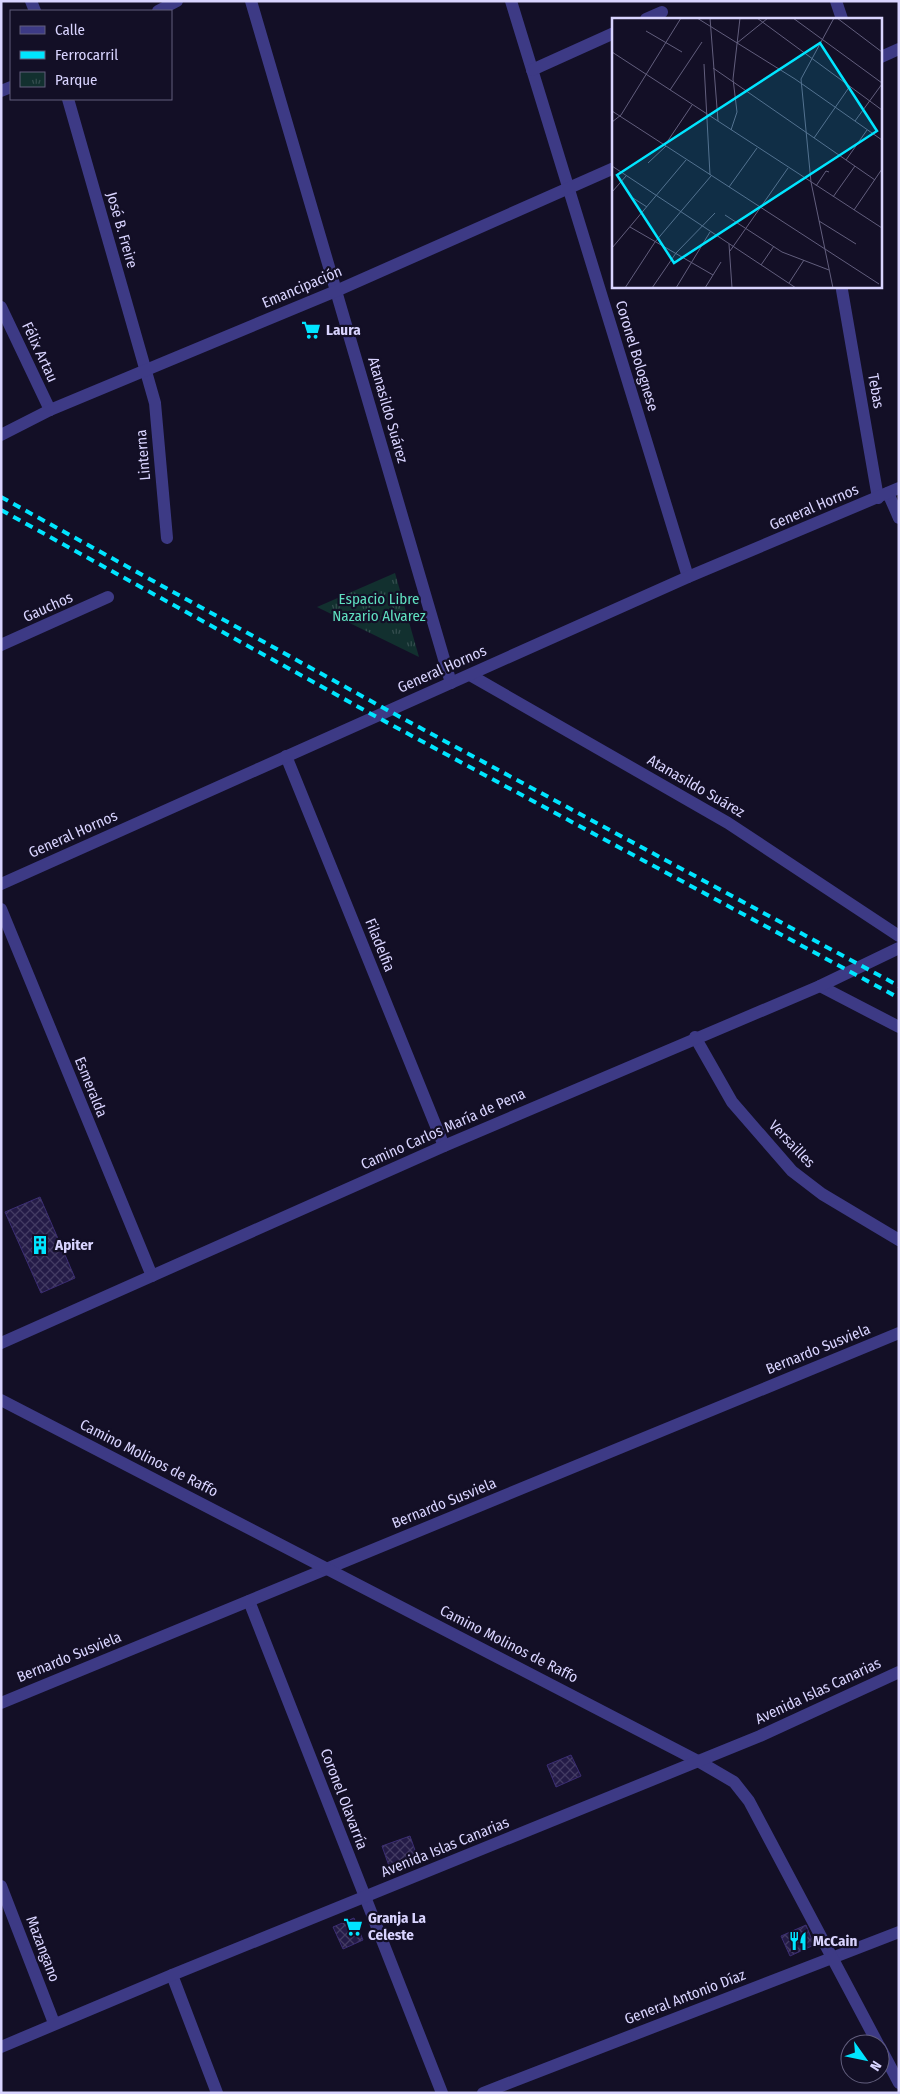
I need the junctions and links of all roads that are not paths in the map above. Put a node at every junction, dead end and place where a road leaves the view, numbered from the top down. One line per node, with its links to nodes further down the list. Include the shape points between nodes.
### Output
1 (177, 1): 5 (street)
2 (251, 1): 17 (street, Atanasildo Suárez)
3 (511, 1): 12 (street, Coronel Bolognese)
4 (836, 1): 8 (street)
5 (160, 10)
6 (662, 12): 7 (street)
7 (648, 18)
8 (842, 18)
9 (612, 34): 12 (street)
10 (899, 49): 11 (street)
11 (882, 57)
12 (532, 70): 15 (street, Coronel Bolognese)
13 (68, 100): 19 (street, José B. Freire)
14 (612, 169): 15 (street, Emancipación)
15 (567, 187): 17 (street, Emancipación); 25 (street, Coronel Bolognese)
16 (842, 290): 22 (street, Tebas)
17 (336, 291): 19 (street, Emancipación); 29 (street, Atanasildo Suárez)
18 (1, 307): 20 (street, Félix Artau)
19 (145, 371): 20 (street, Emancipación); 24 (street, Linterna, via 155,403)
20 (50, 410): 21 (street, Emancipación)
21 (1, 434)
22 (888, 493): 23 (street, Tebas); 25 (street, General Hornos)
23 (899, 518)
24 (167, 538)
25 (688, 577): 28 (street, General Hornos)
26 (108, 597): 27 (street, Gauchos)
27 (1, 645)
28 (470, 675): 29 (street, General Hornos); 33 (street, Atanasildo Suárez, via 728,823)
29 (451, 683): 30 (street, General Hornos)
30 (286, 756): 31 (street, General Hornos); 38 (street, Filadelfia)
31 (1, 884)
32 (1, 909): 40 (street, Esmeralda)
33 (899, 936)
34 (899, 948): 35 (street, Camino Carlos María de Pena)
35 (820, 986): 36 (street); 37 (street, Camino Carlos María de Pena)
36 (899, 1027)
37 (695, 1037): 38 (street, Camino Carlos María de Pena); 39 (street, Versailles, via 732,1102 792,1171 822,1194)
38 (444, 1146): 40 (street, Camino Carlos María de Pena)
39 (899, 1240)
40 (152, 1276): 42 (street, Camino Carlos María de Pena)
41 (899, 1333): 44 (street, Bernardo Susviela)
42 (1, 1343)
43 (1, 1400): 44 (street, Camino Molinos de Raffo)
44 (328, 1568): 45 (street, Bernardo Susviela); 48 (street, Camino Molinos de Raffo)
45 (249, 1601): 47 (street, Bernardo Susviela); 50 (street, Coronel Olavarría)
46 (899, 1672): 48 (street, Avenida Islas Canarias)
47 (1, 1703)
48 (698, 1761): 50 (street, Avenida Islas Canarias); 52 (street, Camino Molinos de Raffo, via 734,1782 749,1802)
49 (1, 1886): 54 (street, Mazangano)
50 (365, 1897): 53 (street, Avenida Islas Canarias); 60 (street, Coronel Olavarría)
51 (899, 1932): 52 (street, General Antonio Díaz)
52 (833, 1957): 55 (street, Camino Molinos de Raffo); 61 (street, General Antonio Díaz)
53 (172, 1975): 54 (street, Avenida Islas Canarias); 59 (street)
54 (54, 2023): 56 (street, Avenida Islas Canarias)
55 (873, 2034)
56 (1, 2047)
57 (890, 2066): 58 (street, Camino Molinos de Raffo)
58 (899, 2083)
59 (217, 2093)
60 (442, 2093)
61 (482, 2093)

